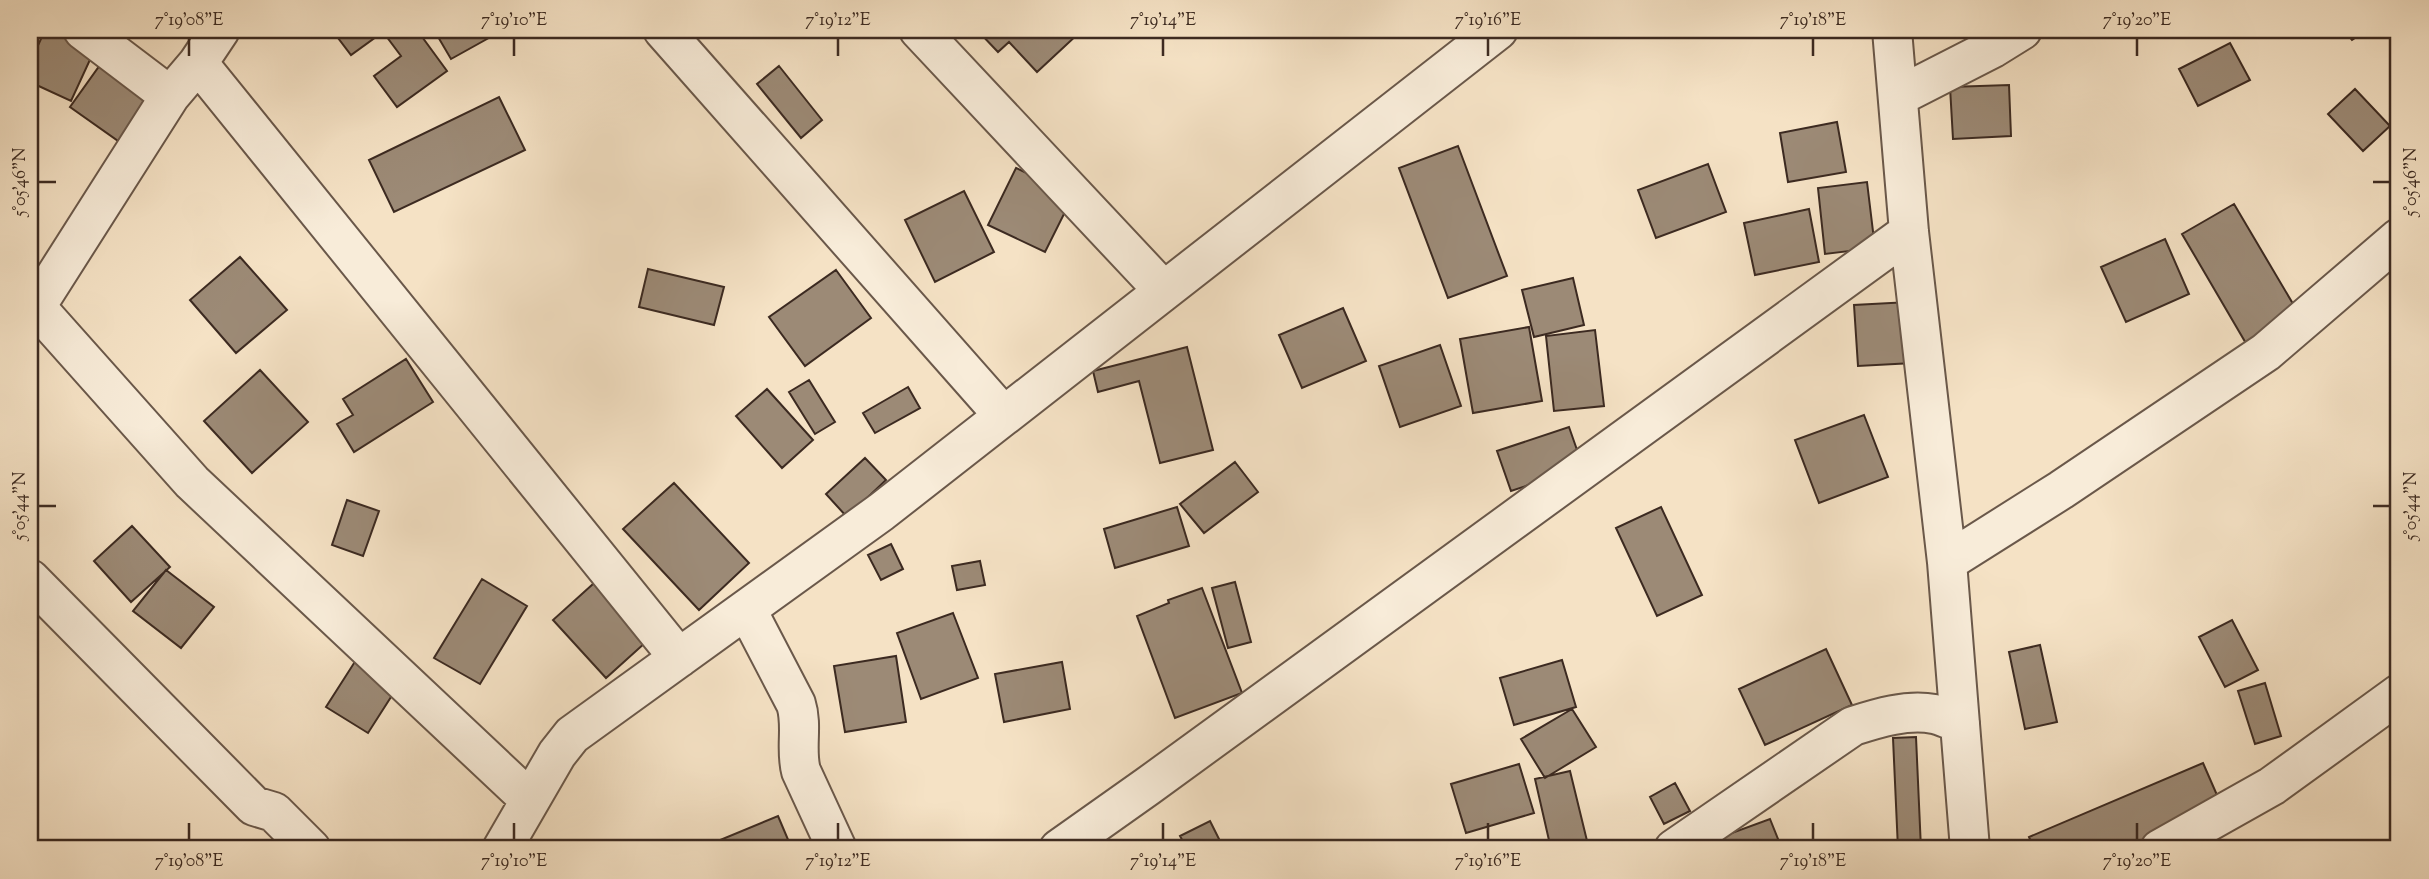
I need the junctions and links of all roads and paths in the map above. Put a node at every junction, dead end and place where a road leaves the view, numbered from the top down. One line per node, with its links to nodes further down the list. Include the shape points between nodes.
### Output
1 (83, 30): 9 (street)
2 (220, 30): 8 (street)
3 (663, 30): 15 (street)
4 (919, 30): 13 (street)
5 (1498, 30): 13 (street)
6 (1892, 30): 10 (street)
7 (2022, 30): 10 (street)
8 (198, 63): 9 (street); 19 (street)
9 (170, 96): 14 (street)
10 (1899, 96): 11 (street)
11 (1909, 232): 16 (street); 26 (street)
12 (2399, 238): 16 (street, via 2266,352)
13 (1163, 290): 15 (street)
14 (33, 312): 22 (street, via 192,482)
15 (1004, 416): 18 (street)
16 (1947, 562): 21 (street)
17 (30, 579): 23 (street, via 254,806 274,812)
18 (747, 610): 19 (street); 25 (street, via 796,704 800,715 797,758)
19 (679, 658): 22 (street, via 572,735)
20 (2399, 694): 29 (street, via 2272,786)
21 (1960, 723): 27 (street, via 1933,714 1904,714 1853,726); 28 (street)
22 (530, 800): 24 (street)
23 (311, 849)
24 (502, 849)
25 (837, 849)
26 (1059, 849)
27 (1674, 849)
28 (1970, 849)
29 (2160, 849)

